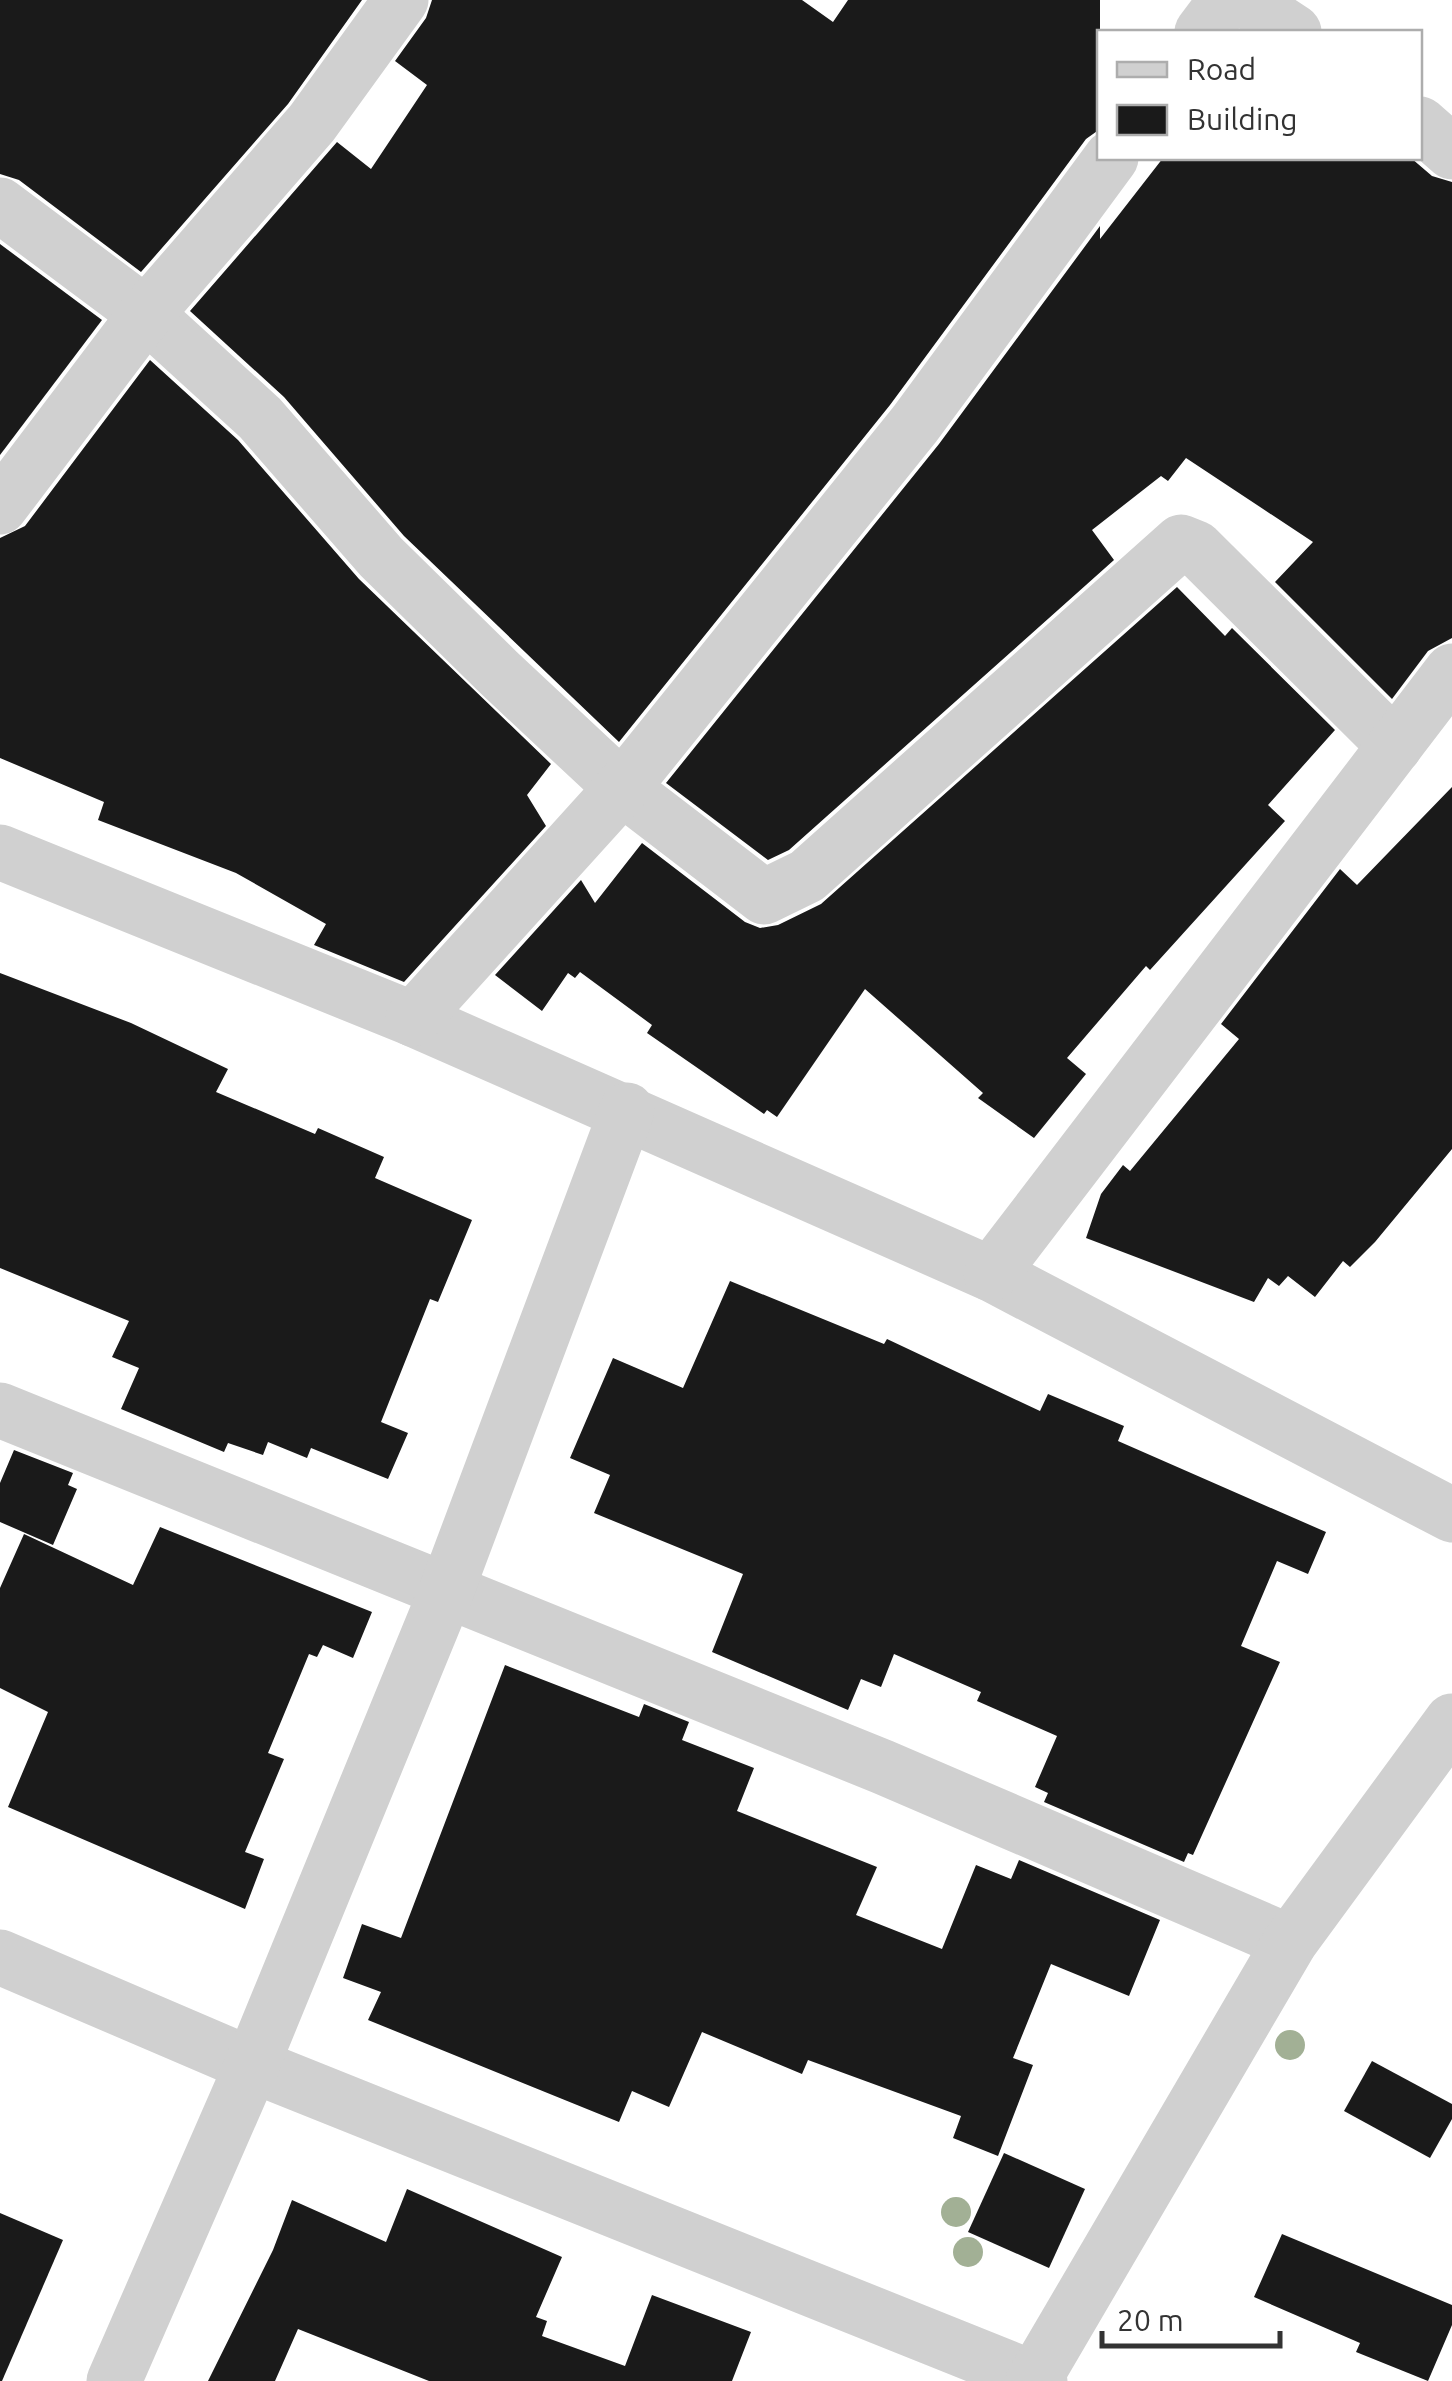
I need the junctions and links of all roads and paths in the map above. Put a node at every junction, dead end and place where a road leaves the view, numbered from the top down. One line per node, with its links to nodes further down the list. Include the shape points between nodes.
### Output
1 (401, 0): 10 (street, via 312,123)
2 (1226, 0): 4 (street)
3 (1246, 0): 5 (street)
4 (1204, 30)
5 (1291, 30)
6 (1422, 126): 7 (street)
7 (1452, 152)
8 (1109, 160): 14 (street, via 915,424)
9 (0, 205): 10 (street)
10 (146, 314): 11 (street); 14 (street, via 260,418 381,558)
11 (0, 507)
12 (1452, 671): 13 (street)
13 (1396, 746): 14 (street, via 1196,548 1181,542 808,876 783,890 764,897); 18 (street)
14 (622, 788): 16 (street)
15 (0, 852): 16 (street)
16 (413, 1019): 17 (street)
17 (627, 1110): 18 (street); 21 (street)
18 (992, 1274): 20 (street)
19 (0, 1410): 21 (street)
20 (1452, 1515)
21 (446, 1592): 23 (street, via 882,1767); 25 (street)
22 (1452, 1721): 23 (street)
23 (1290, 1942): 26 (street)
24 (0, 1957): 25 (street)
25 (252, 2065): 26 (street); 27 (street)
26 (1036, 2380)
27 (114, 2381)

